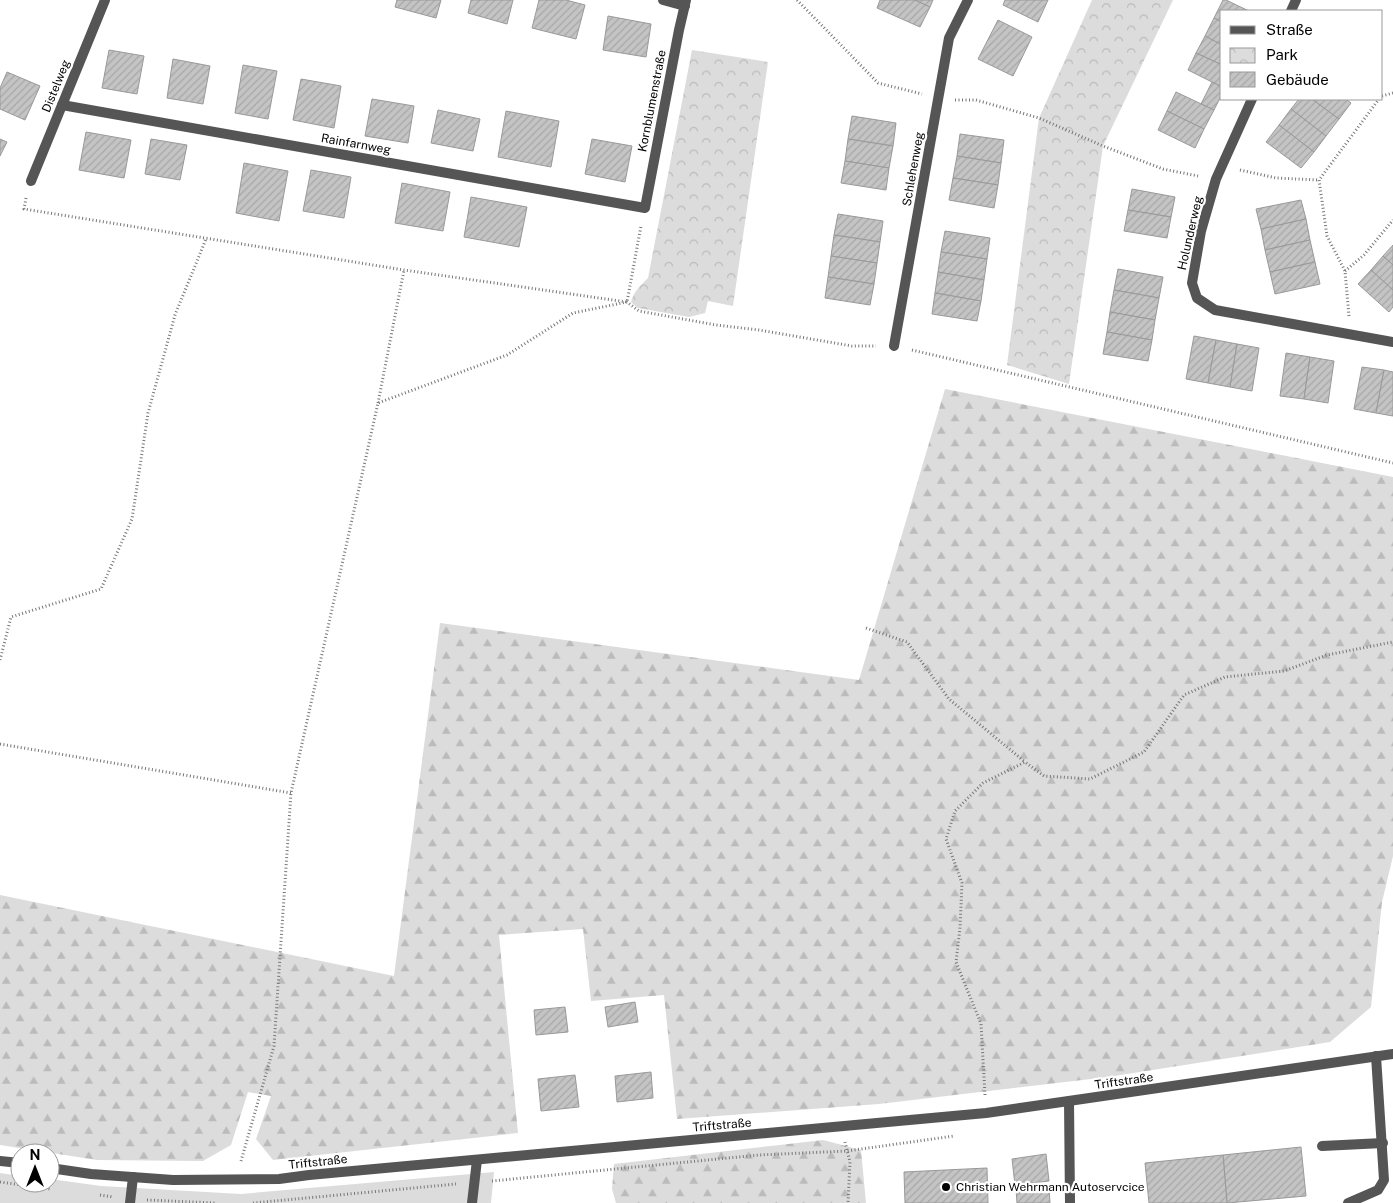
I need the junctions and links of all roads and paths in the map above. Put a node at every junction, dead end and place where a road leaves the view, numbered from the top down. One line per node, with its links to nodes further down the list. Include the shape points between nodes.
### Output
1 (106, 0): 9 (street, Distelweg)
2 (663, 0): 5 (street)
3 (797, 0): 6 (path, via 878,83)
4 (968, 0): 6 (street, Schlehenweg, via 949,38)
5 (686, 3): 14 (street, Kornblumenstraße)
6 (938, 99): 11 (path, via 976,100 1038,118 1163,169); 22 (street, Schlehenweg)
7 (1252, 100): 10 (street, Holunderweg)
8 (1378, 100): 12 (path)
9 (62, 104): 13 (street, Distelweg); 14 (street, Rainfarnweg)
10 (1222, 166): 11 (street, Holunderweg); 12 (path, via 1276,178)
11 (1216, 179): 20 (street, Holunderweg, via 1201,231 1192,283 1198,298 1215,310)
12 (1319, 180): 18 (path, via 1328,236)
13 (31, 181): 16 (path, via 24,209)
14 (645, 208): 19 (path)
15 (1393, 220): 18 (path, via 1364,255)
16 (207, 238): 17 (path); 27 (path, via 175,315 148,413 132,519 101,589 11,617)
17 (404, 270): 19 (path); 23 (path)
18 (1345, 271): 20 (path)
19 (627, 302): 22 (path, via 639,311 716,325 852,346); 23 (path, via 573,313 507,355)
20 (1350, 334): 21 (street, Holunderweg)
21 (1393, 342)
22 (894, 346): 24 (path)
23 (378, 403): 30 (path)
24 (1393, 462)
25 (866, 628): 29 (path, via 907,642 949,699)
26 (1393, 642): 29 (path, via 1327,655 1284,671 1225,677 1184,695 1144,752 1090,779 1044,776)
27 (0, 660)
28 (0, 744): 30 (path)
29 (1025, 762): 34 (path, via 983,783 955,811 946,839 962,883 956,962 981,1024)
30 (291, 793): 41 (path, via 274,1046)
31 (1393, 1054): 32 (street, Triftstraße)
32 (1376, 1056): 33 (street, Triftstraße); 36 (street)
33 (1069, 1101): 34 (street, Triftstraße); 45 (street)
34 (986, 1113): 35 (street, Triftstraße)
35 (841, 1127): 38 (street, Triftstraße); 44 (path, via 850,1162)
36 (1383, 1143): 37 (street); 46 (street, via 1384,1180 1378,1190)
37 (1322, 1146)
38 (477, 1160): 41 (street, Triftstraße, via 279,1179); 43 (street)
39 (60, 1169): 40 (street, Triftstraße)
40 (133, 1177): 41 (street, Triftstraße); 42 (street)
41 (236, 1180)
42 (130, 1203)
43 (472, 1203)
44 (848, 1203)
45 (1070, 1203)
46 (1348, 1203)

